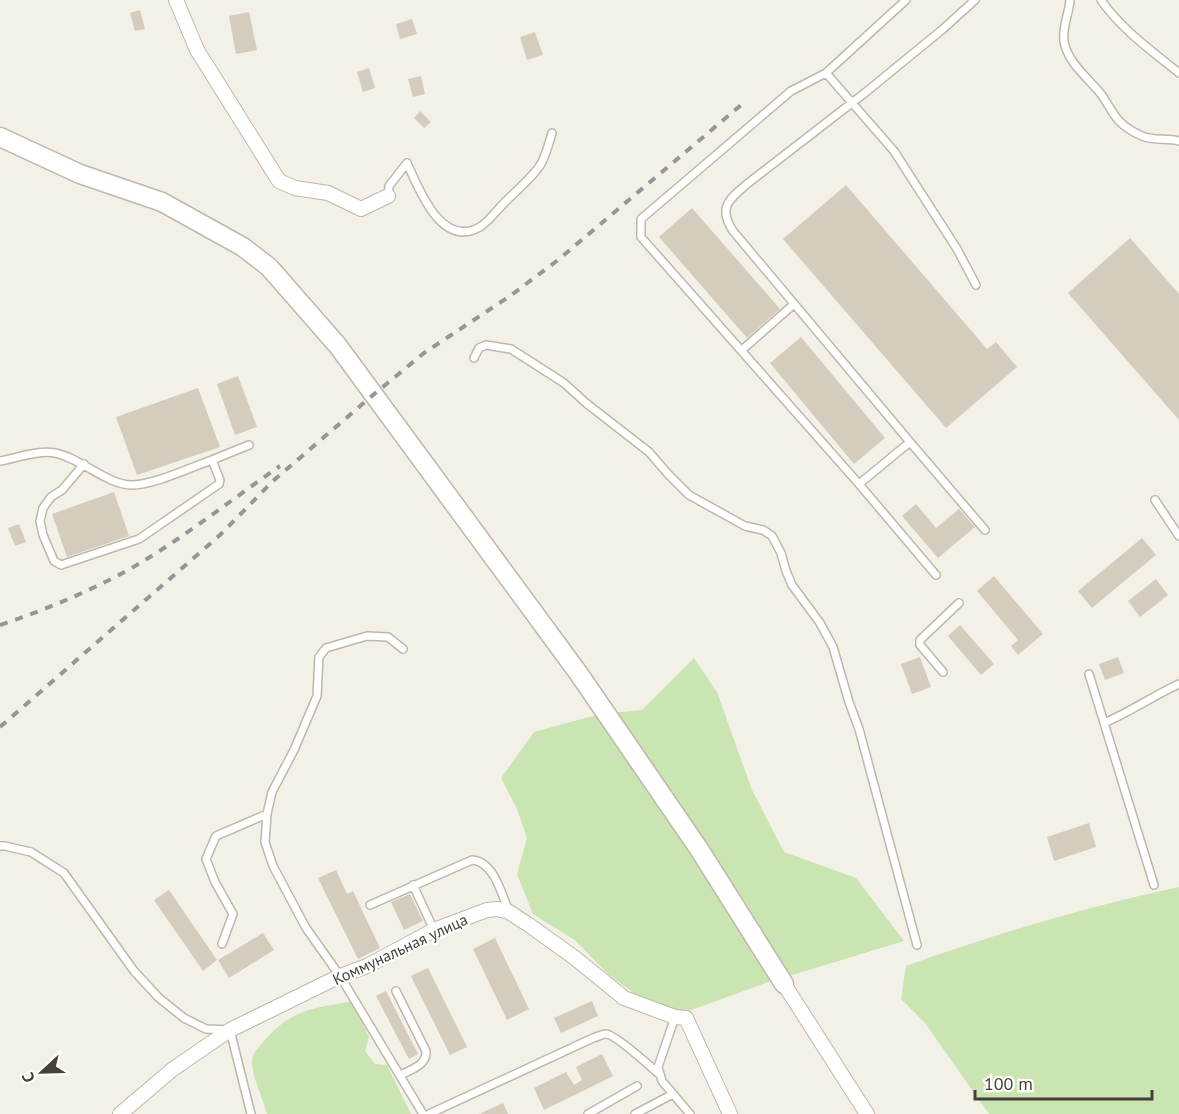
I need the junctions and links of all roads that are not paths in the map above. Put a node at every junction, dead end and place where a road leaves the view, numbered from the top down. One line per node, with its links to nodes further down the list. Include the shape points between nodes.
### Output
1 (176, 0): 12 (street, via 196,50 279,181 328,193 361,209)
2 (906, 0): 7 (lane)
3 (975, 0): 8 (lane)
4 (1070, 0): 11 (lane, via 1064,42 1081,72 1132,131 1144,137)
5 (1101, 0): 6 (lane, via 1134,35)
6 (1179, 73)
7 (826, 74): 8 (lane); 15 (lane, via 791,91 641,219 641,237)
8 (853, 102): 13 (lane, via 894,151); 14 (lane, via 747,184 725,207 726,220 733,231)
9 (552, 133): 12 (lane, via 542,163 532,175 482,225 468,232 443,224 420,192 407,163 388,186)
10 (0, 137): 43 (street, via 80,174 162,202 243,247 269,267 338,346 579,674 699,849)
11 (1179, 141)
12 (388, 196)
13 (976, 285)
14 (794, 304): 15 (lane); 17 (lane)
15 (742, 350): 22 (lane)
16 (474, 358): 41 (lane, via 479,348 486,345 511,349 564,383 649,452 689,495 772,536 792,585 833,647)
17 (910, 442): 22 (lane); 24 (lane)
18 (249, 445): 19 (lane)
19 (212, 460): 21 (lane, via 133,485); 21 (lane, via 220,480 216,488 138,539 61,565 48,551 40,521 51,497)
20 (0, 461): 21 (lane, via 52,453)
21 (84, 464)
22 (859, 484): 26 (lane)
23 (1155, 500): 25 (lane)
24 (985, 530)
25 (1179, 536)
26 (936, 575)
27 (959, 603): 29 (lane, via 920,640)
28 (403, 649): 33 (lane, via 388,637 367,636 326,648 319,657 317,696 272,792)
29 (943, 672)
30 (1089, 674): 32 (lane)
31 (1179, 684): 32 (lane)
32 (1104, 723): 36 (lane)
33 (267, 814): 40 (lane, via 216,836 206,859 233,914); 42 (lane, via 265,842 273,866 306,928)
34 (0, 846): 46 (lane, via 31,852 64,873 134,971 184,1018 206,1029)
35 (413, 885): 37 (lane); 38 (lane, via 477,860 489,869); 39 (lane)
36 (1154, 885)
37 (370, 905)
38 (509, 912): 39 (street, Коммунальная улица, via 487,910); 45 (street, via 624,998)
39 (434, 930): 42 (street, Коммунальная улица)
40 (222, 944)
41 (917, 945)
42 (340, 976): 46 (street, Коммунальная улица); 48 (lane)
43 (784, 984): 59 (street)
44 (396, 991): 48 (lane, via 427,1057)
45 (680, 1017): 47 (lane, via 659,1059); 58 (street)
46 (230, 1030): 51 (street, Коммунальная улица, via 173,1069); 52 (lane)
47 (659, 1074): 50 (lane); 54 (lane, via 604,1034)
48 (401, 1075): 53 (lane)
49 (637, 1086): 55 (lane)
50 (673, 1094): 56 (lane); 57 (lane)
51 (120, 1114)
52 (251, 1114)
53 (423, 1114)
54 (429, 1114)
55 (588, 1114)
56 (635, 1114)
57 (690, 1114)
58 (730, 1114)
59 (867, 1114)

